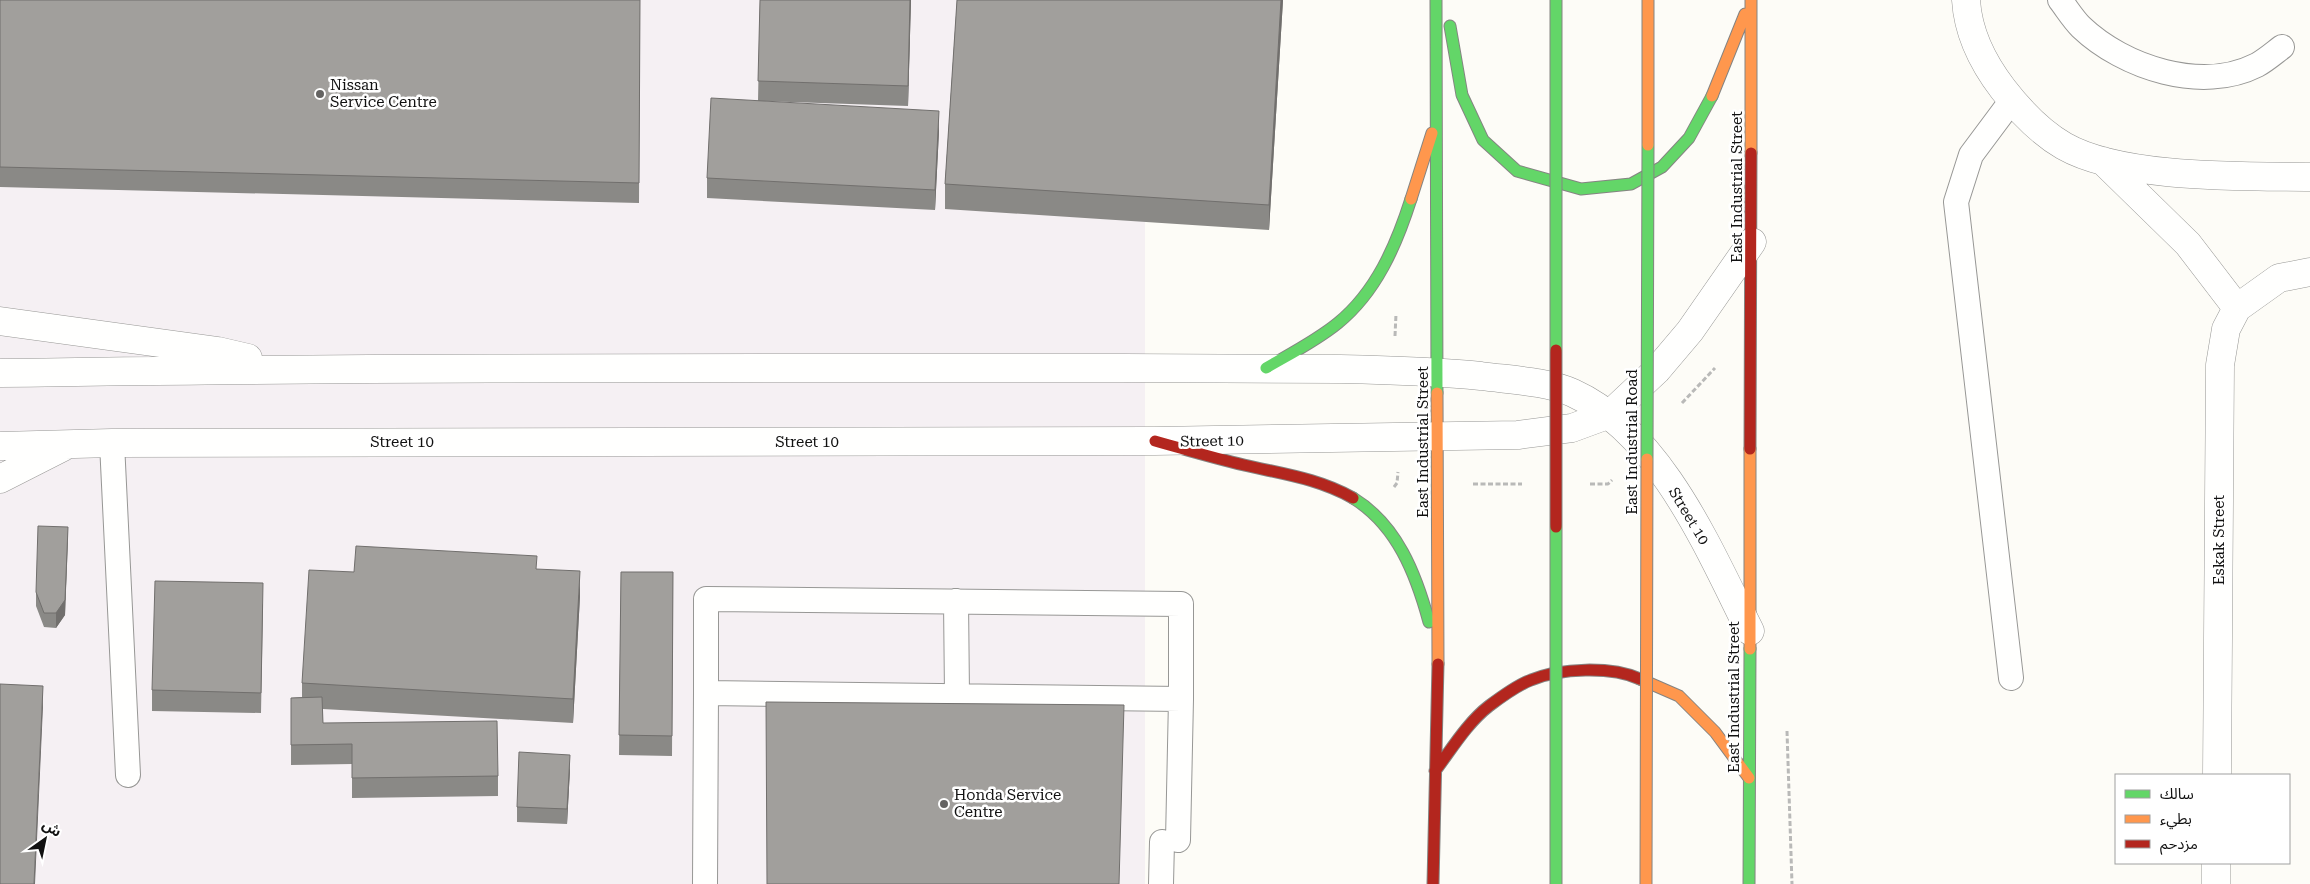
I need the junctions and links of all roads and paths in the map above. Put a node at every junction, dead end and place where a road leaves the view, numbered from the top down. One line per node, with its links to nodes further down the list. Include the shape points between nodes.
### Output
1 (1436, 0): 10 (main road, East Industrial Street)
2 (1446, 0): 5 (main road, via 1462,95 1483,140 1517,171 1581,189 1631,184 1662,167 1689,138 1715,91)
3 (1556, 0): 43 (main road, bridge)
4 (1648, 0): 44 (main road, East Industrial Road, bridge)
5 (1751, 0): 13 (main road, East Industrial Street)
6 (1966, 0): 9 (street, via 1972,32 1986,66)
7 (2060, 0): 8 (lane, via 2081,26 2105,45 2141,66 2176,75 2227,76 2257,65)
8 (2282, 47)
9 (2012, 100): 11 (street, via 2041,130 2065,147); 31 (lane, via 1971,155 1956,202)
10 (1438, 118): 18 (main road, via 1416,174 1398,242 1380,276 1345,317); 19 (main road, East Industrial Street)
11 (2103, 161): 12 (street, via 2142,169); 15 (street, via 2188,244)
12 (2310, 177)
13 (1752, 242): 21 (street, Street 10, via 1690,331 1657,370); 29 (main road, East Industrial Street)
14 (2310, 272): 15 (street, via 2278,278)
15 (2237, 308): 36 (street, Eskak Street, via 2226,329 2220,365)
16 (0, 321): 17 (street, Street 10, via 218,351)
17 (296, 368): 18 (street, Street 10); 20 (street, Street 10)
18 (1266, 368): 19 (street, Street 10)
19 (1438, 371): 21 (street, Street 10, via 1519,381 1570,392); 22 (main road, East Industrial Street)
20 (0, 373)
21 (1610, 414): 22 (street, Street 10, via 1572,428 1518,436); 29 (street, Street 10, via 1642,447 1670,485 1702,536)
22 (1438, 438): 23 (street, Street 10); 30 (main road, East Industrial Street)
23 (1155, 441): 25 (street, Street 10); 30 (main road, via 1244,465 1309,478 1343,492 1372,512 1394,536 1409,562 1424,600)
24 (69, 443): 25 (street, Street 10); 26 (street, Street 10); 27 (street)
25 (112, 443): 37 (lane)
26 (0, 446)
27 (0, 479)
28 (956, 601): 32 (lane, via 706,599); 33 (lane); 34 (lane, via 1181,604)
29 (1750, 631): 38 (main road, East Industrial Street)
30 (1438, 662): 35 (main road, East Industrial Street)
31 (2011, 678)
32 (706, 693): 33 (lane); 40 (lane)
33 (957, 695): 34 (lane)
34 (1181, 699): 41 (lane, via 1170,841)
35 (1435, 771): 38 (main road, via 1488,707 1531,680 1581,669 1632,674 1679,696 1715,732); 42 (main road, East Industrial Street)
36 (2217, 774)
37 (128, 775)
38 (1749, 778): 45 (main road, East Industrial Street)
39 (2216, 864): 46 (street)
40 (705, 884)
41 (1161, 884)
42 (1433, 884)
43 (1556, 884)
44 (1646, 884)
45 (1749, 884)
46 (2216, 884)

